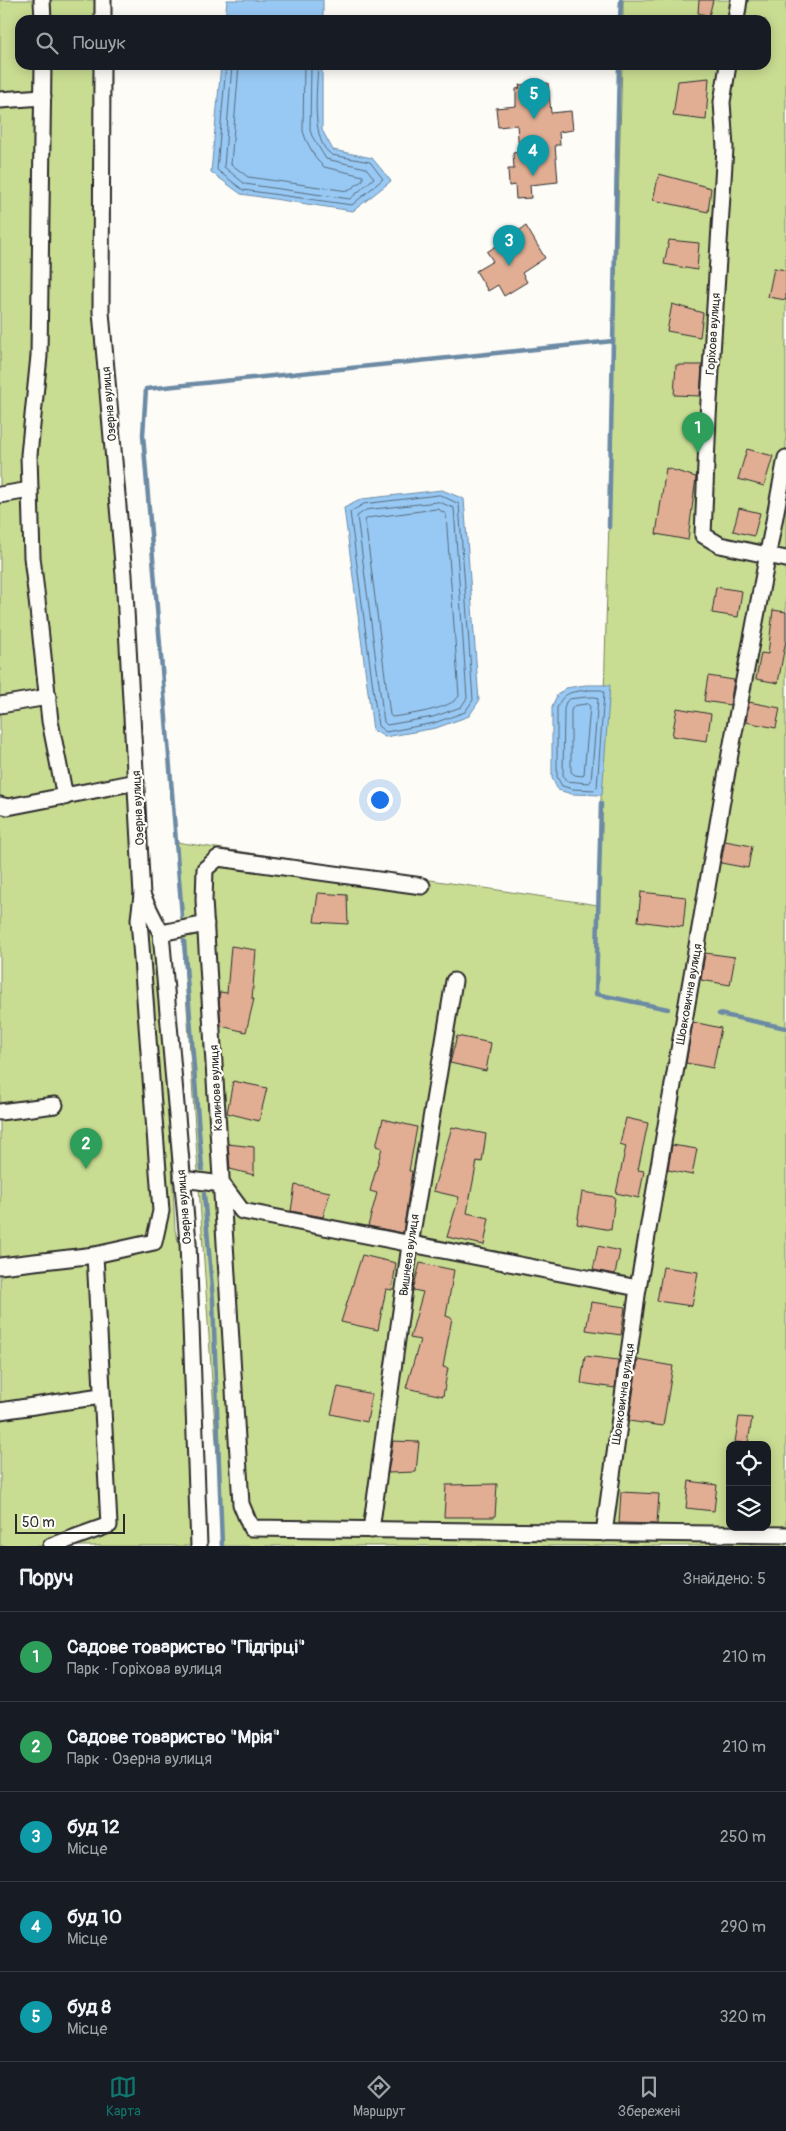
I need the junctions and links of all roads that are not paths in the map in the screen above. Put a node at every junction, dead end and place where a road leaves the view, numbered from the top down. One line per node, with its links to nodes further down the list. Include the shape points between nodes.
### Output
1 (42, 0): 4 (street)
2 (103, 0): 5 (street)
3 (739, 0): 6 (street)
4 (43, 15)
5 (103, 15)
6 (737, 15)
7 (43, 70): 10 (street)
8 (102, 70): 19 (street, Озерна вулиця, via 101,312 124,575)
9 (727, 70): 15 (street, Горіхова вулиця, via 722,102 725,148 703,536 720,546)
10 (43, 97): 11 (street); 13 (street, via 39,356 29,455)
11 (0, 100)
12 (786, 458): 15 (street, Шовковична вулиця)
13 (30, 490): 14 (street); 17 (street, via 32,557)
14 (0, 495)
15 (768, 556): 16 (street); 34 (street, Шовковична вулиця, via 730,754)
16 (786, 559)
17 (48, 697): 18 (street); 20 (street)
18 (0, 705)
19 (136, 782): 20 (street); 23 (street, Озерна вулиця)
20 (65, 797): 21 (street, via 8,807)
21 (0, 805)
22 (422, 886): 24 (street, Калинова вулиця, via 218,858 205,869)
23 (142, 895): 25 (street, Озерна вулиця); 32 (street, via 139,919 161,1211 154,1242)
24 (206, 924): 25 (street); 30 (street, Калинова вулиця)
25 (161, 933): 29 (street, Озерна вулиця)
26 (454, 981): 31 (street, Вишнева вулиця)
27 (55, 1105): 28 (street)
28 (0, 1112)
29 (182, 1179): 30 (street); 41 (street, Озерна вулиця, via 188,1242)
30 (222, 1184): 31 (street, via 242,1211); 37 (street, Калинова вулиця, via 241,1504 251,1528)
31 (410, 1245): 34 (street); 37 (street, Вишнева вулиця)
32 (95, 1255): 33 (street); 35 (street)
33 (0, 1266)
34 (638, 1288): 38 (street, Шовковична вулиця)
35 (101, 1396): 36 (street); 40 (street, via 109,1525)
36 (0, 1411)
37 (371, 1530): 38 (street)
38 (604, 1533): 39 (street)
39 (786, 1535)
40 (51, 1546)
41 (199, 1546)

